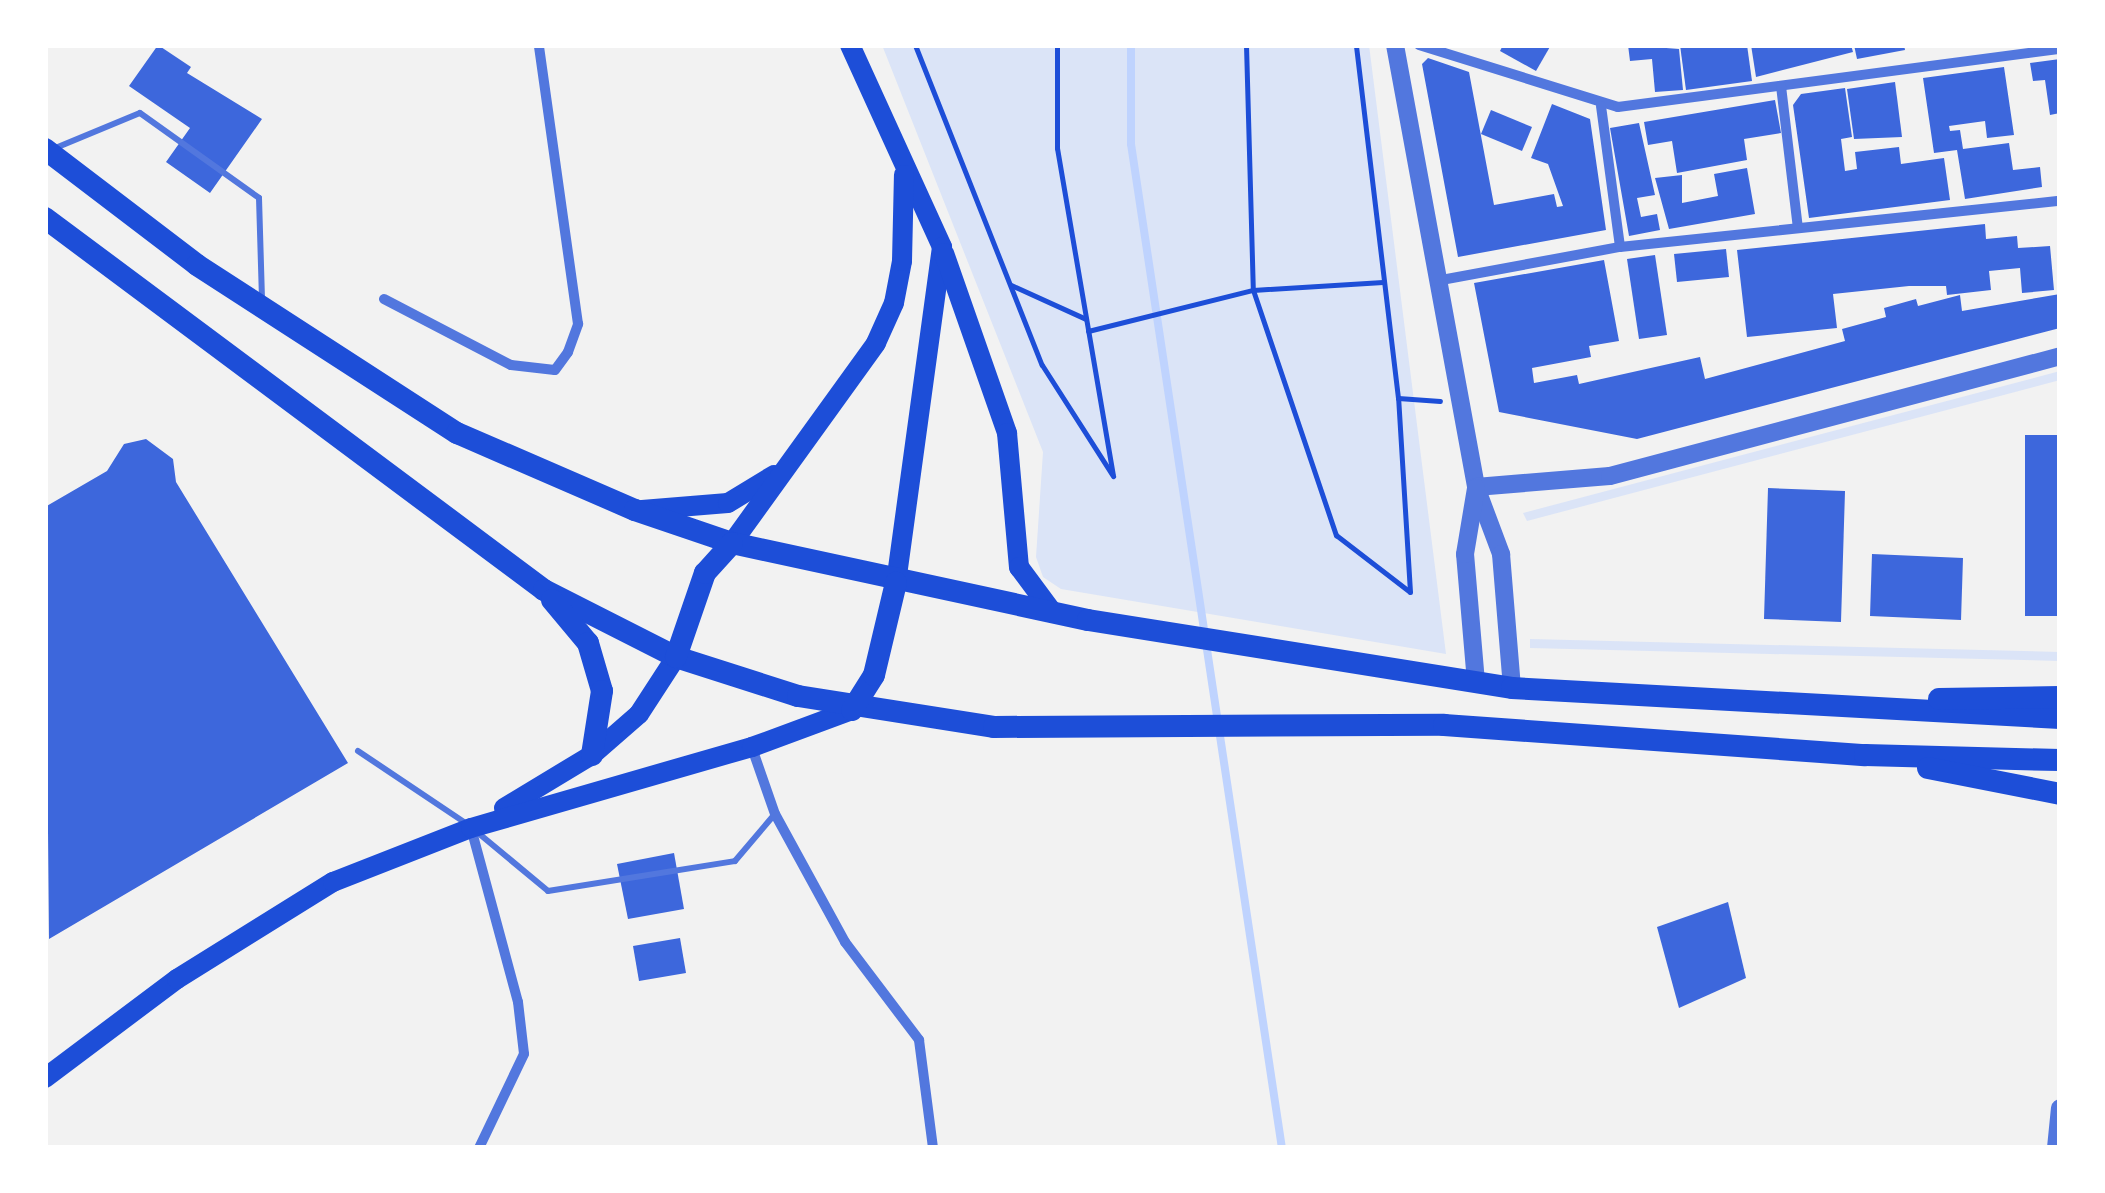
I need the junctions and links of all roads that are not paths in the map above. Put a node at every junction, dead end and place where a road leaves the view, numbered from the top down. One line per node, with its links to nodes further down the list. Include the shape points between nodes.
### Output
1 (538, 45): 16 (street, via 578,324 568,352 555,370 511,365)
2 (850, 45): 9 (main road)
3 (1395, 45): 15 (street)
4 (1419, 45): 7 (street)
5 (2060, 49): 6 (street)
6 (1781, 86): 7 (street); 12 (street)
7 (1602, 106): 14 (street)
8 (47, 150): 17 (highway); 17 (lane, via 140,113 259,198)
9 (903, 163): 13 (main road); 19 (main road, via 905,221 894,303 865,359)
10 (2060, 201): 12 (street)
11 (45, 218): 24 (highway)
12 (1798, 228): 14 (street)
13 (942, 247): 23 (main road); 25 (main road, via 1007,433 1019,567)
14 (1620, 247): 15 (street)
15 (1436, 281): 20 (street)
16 (384, 299)
17 (262, 306): 21 (highway, via 457,433)
18 (2060, 356): 20 (street, via 1610,476)
19 (784, 468): 21 (main road, via 728,503); 22 (main road)
20 (1476, 487): 27 (street, via 1465,554); 28 (street, via 1501,554)
21 (635, 510): 22 (highway)
22 (732, 543): 23 (highway); 26 (highway, via 705,573)
23 (896, 583): 25 (highway); 31 (highway, via 884,647)
24 (544, 590): 26 (highway); 35 (highway, via 588,643 602,691)
25 (1053, 613): 27 (highway)
26 (676, 658): 31 (highway); 35 (main road, via 639,714)
27 (1476, 682): 28 (highway)
28 (1512, 688): 30 (highway)
29 (2060, 697): 30 (highway)
30 (1757, 704): 32 (highway)
31 (852, 710): 33 (main road); 36 (highway, via 1083,730 1444,725)
32 (2060, 718)
33 (752, 747): 39 (street); 40 (main road)
34 (358, 752): 40 (lane)
35 (592, 755): 40 (main road)
36 (1866, 756): 37 (highway); 38 (highway)
37 (2060, 760)
38 (2060, 794)
39 (775, 814): 40 (lane, via 736,861 548,891); 44 (street, via 845,942 919,1040)
40 (471, 828): 41 (main road, via 333,882 246,932); 43 (street, via 518,1002 524,1054)
41 (45, 1078)
42 (2060, 1108): 45 (street)
43 (479, 1148)
44 (933, 1148)
45 (2056, 1148)

